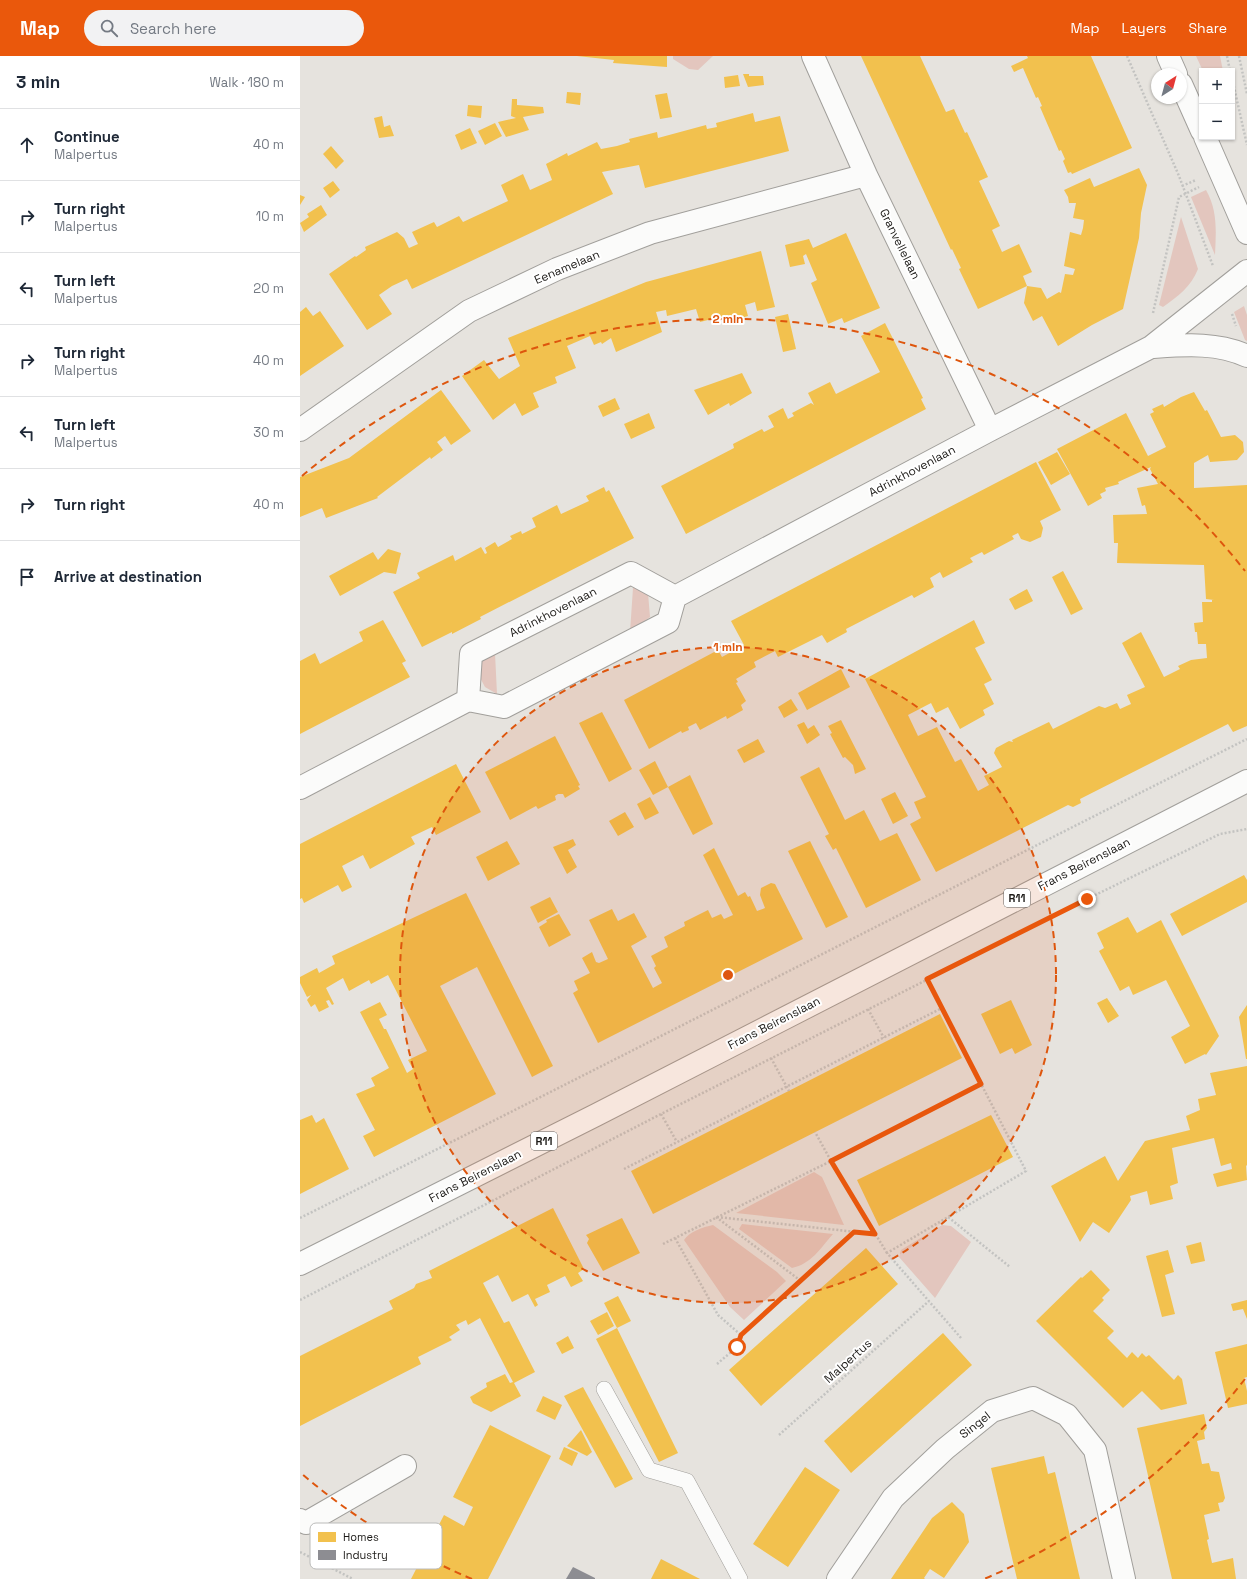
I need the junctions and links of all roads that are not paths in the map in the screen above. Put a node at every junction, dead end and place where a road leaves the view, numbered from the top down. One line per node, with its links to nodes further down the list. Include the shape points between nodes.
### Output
1 (813, 56): 7 (street, Granvellelaan)
2 (1168, 56): 3 (street)
3 (1173, 68)
4 (1187, 97): 5 (street)
5 (1199, 124)
6 (1206, 140): 8 (street)
7 (866, 175): 12 (street, Eenamelaan, via 650,233 557,269 469,312); 13 (street, Granvellelaan)
8 (1247, 233)
9 (1247, 271): 10 (street, Adrinkhovenlaan)
10 (1151, 347): 11 (street, Adrinkhovenlaan, via 1205,344 1237,351); 13 (street, Adrinkhovenlaan)
11 (1247, 356)
12 (300, 430)
13 (990, 430): 14 (street, Adrinkhovenlaan)
14 (675, 597): 15 (street, via 668,622 504,707); 15 (street, Adrinkhovenlaan, via 631,573 471,654)
15 (468, 700): 17 (street)
16 (1247, 780): 18 (street, Frans Beirenslaan / R11, via 603,1112)
17 (300, 788)
18 (300, 1264)
19 (604, 1389): 22 (lane, via 649,1470 687,1481)
20 (405, 1466): 21 (street, via 306,1523)
21 (300, 1520)
22 (740, 1579)
23 (838, 1579): 24 (street, Singel, via 893,1498 945,1449 992,1411 1033,1398 1067,1415 1095,1450)
24 (1124, 1579)

